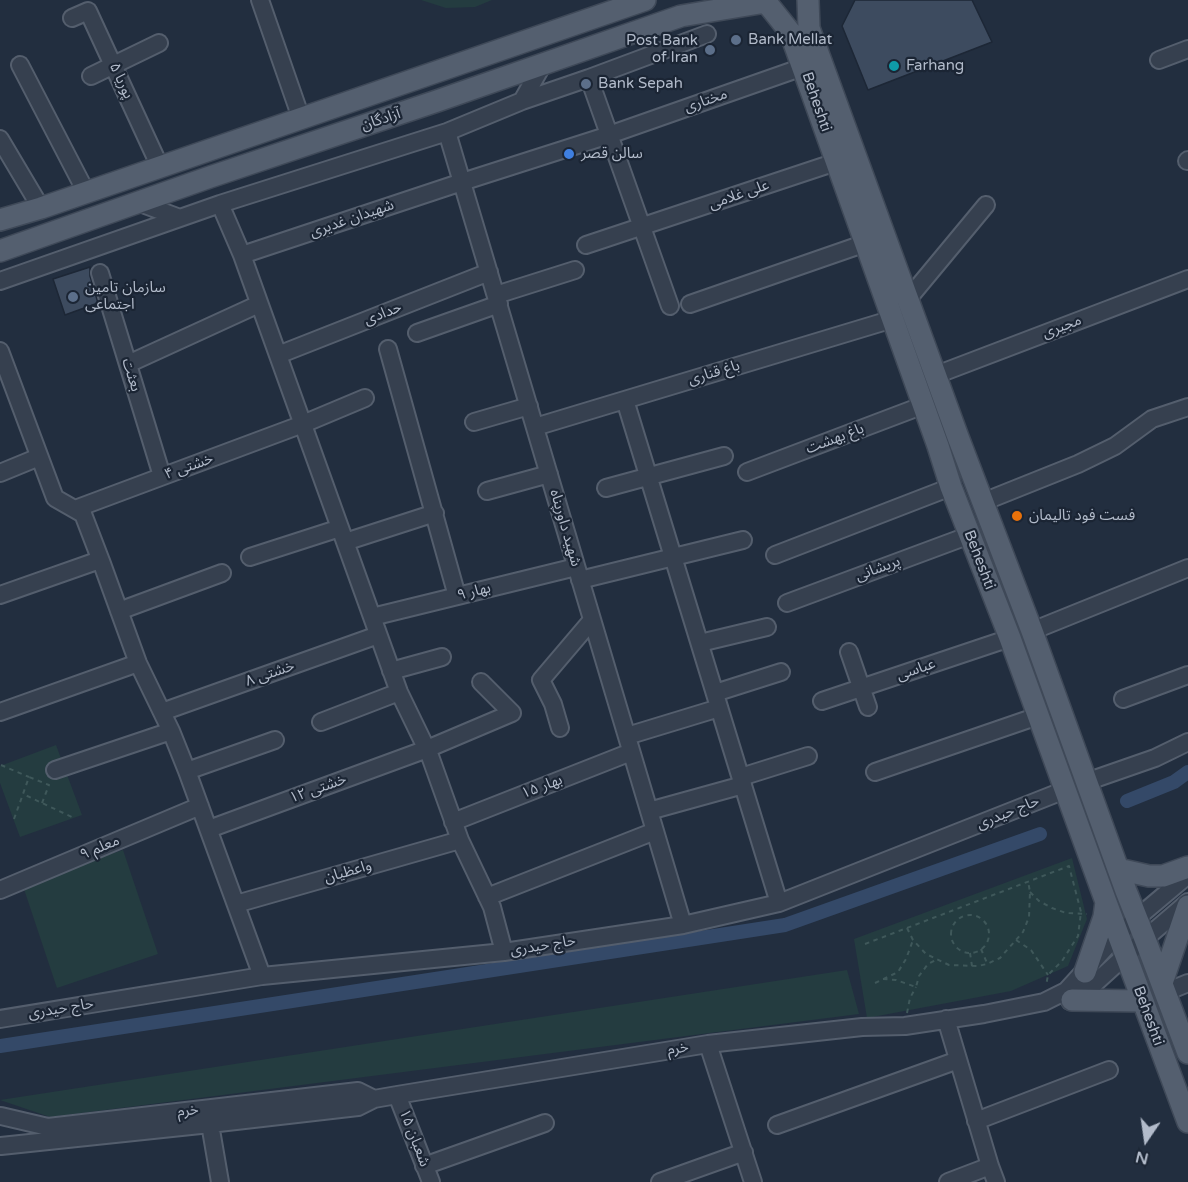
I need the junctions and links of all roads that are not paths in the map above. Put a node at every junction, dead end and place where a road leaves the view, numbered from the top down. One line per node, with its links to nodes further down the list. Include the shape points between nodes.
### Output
1 (260, 0): 20 (street)
2 (645, 0): 20 (main road, آزادگان)
3 (788, 0): 5 (main road, آزادگان)
4 (808, 0): 8 (main road, Beheshti)
5 (764, 1): 6 (main road, آزادگان); 8 (main road, Beheshti)
6 (723, 4): 13 (main road, آزادگان)
7 (72, 18): 15 (street, پوریا ۵, via 88,11)
8 (800, 30): 16 (main road, Beheshti); 44 (main road, Beheshti)
9 (706, 34): 18 (street)
10 (159, 44): 15 (street)
11 (1188, 49): 12 (street)
12 (1159, 60)
13 (543, 64): 19 (street); 28 (main road, آزادگان)
14 (20, 65): 27 (street)
15 (113, 65): 17 (street); 25 (street, پوریا ۵)
16 (803, 67): 22 (street, مختاری); 24 (main road, Beheshti)
17 (91, 76)
18 (589, 78): 19 (street); 22 (street)
19 (522, 101): 21 (street)
20 (301, 118): 25 (main road, آزادگان)
21 (447, 132): 26 (street, شهید داورپناه); 29 (street)
22 (609, 135): 26 (street, مختاری); 34 (street)
23 (0, 139): 31 (street)
24 (836, 162): 34 (street, علی غلامی); 35 (main road, Beheshti)
25 (160, 167): 27 (main road, آزادگان)
26 (462, 182): 38 (street, شهیدان غدیری); 40 (street, شهید داورپناه)
27 (86, 192): 31 (main road, آزادگان)
28 (137, 202): 32 (street); 37 (main road, آزادگان)
29 (220, 204): 32 (street); 38 (street)
30 (986, 205): 44 (street)
31 (48, 206): 33 (main road, آزادگان); 37 (main road, via 73,204 76,208 70,218 8,243)
32 (180, 218): 43 (street)
33 (0, 220)
34 (642, 228): 36 (street, علی غلامی); 48 (street)
35 (866, 243): 47 (street); 49 (main road, Beheshti)
36 (586, 245)
37 (0, 250)
38 (242, 255): 46 (street)
39 (575, 270): 45 (street)
40 (489, 272): 45 (street, شهید داورپناه); 53 (street, حدادی)
41 (100, 273): 54 (street, بعثت)
42 (1188, 279): 55 (street, مجیری)
43 (0, 281)
44 (908, 299): 55 (main road, Beheshti)
45 (497, 300): 50 (street); 59 (street, شهید داورپناه)
46 (259, 304): 53 (street); 54 (street)
47 (690, 304)
48 (670, 306)
49 (893, 320): 57 (street, باغ قناری); 58 (main road, Beheshti)
50 (417, 333)
51 (388, 349): 76 (street)
52 (0, 351): 65 (street)
53 (278, 355): 62 (street)
54 (128, 364): 69 (street, بعثت)
55 (936, 375): 74 (main road, Beheshti)
56 (365, 398): 62 (street, خشتی ۴)
57 (625, 400): 63 (street, باغ قناری); 70 (street)
58 (924, 405): 66 (street, باغ بهشت); 71 (main road, Beheshti)
59 (529, 406): 61 (street); 63 (street, شهید داورپناه)
60 (1188, 407): 74 (street, via 1152,419 1114,446 1078,464)
61 (474, 422)
62 (303, 424): 69 (street, خشتی ۴); 77 (street)
63 (535, 427): 68 (street, شهید داورپناه)
64 (724, 456): 70 (street)
65 (39, 457): 67 (street); 75 (street, via 55,498)
66 (747, 472)
67 (0, 473)
68 (549, 474): 73 (street); 86 (street, شهید داورپناه)
69 (162, 476): 75 (street, خشتی ۴)
70 (649, 477): 72 (street); 82 (street)
71 (951, 487): 78 (main road, Beheshti); 80 (street)
72 (606, 488)
73 (487, 491)
74 (983, 502): 94 (main road, Beheshti)
75 (75, 509): 83 (street, via 83,514)
76 (435, 513): 77 (street); 88 (street)
77 (342, 535): 81 (street); 91 (street)
78 (970, 535): 89 (street, پریشانی); 96 (main road, Beheshti)
79 (743, 540): 82 (street, بهار ۹)
80 (775, 555)
81 (250, 557)
82 (673, 557): 86 (street, بهار ۹); 97 (street)
83 (98, 561): 87 (street); 90 (street)
84 (1188, 568): 94 (street)
85 (222, 573): 90 (street)
86 (578, 573): 88 (street, بهار ۹); 92 (street, شهید داورپناه)
87 (0, 595)
88 (457, 596): 91 (street, بهار ۹)
89 (787, 603)
90 (119, 611): 100 (street)
91 (372, 617): 95 (street)
92 (592, 620): 115 (street, via 541,680); 119 (street, شهید داورپناه)
93 (767, 627): 97 (street)
94 (1032, 631): 126 (main road, Beheshti)
95 (378, 635): 101 (street); 112 (street, خشتی ۸)
96 (1010, 638): 105 (street, عباسی); 113 (main road, Beheshti)
97 (700, 643): 108 (street)
98 (849, 652): 105 (street)
99 (442, 657): 101 (street)
100 (138, 663): 111 (street); 112 (street)
101 (391, 671): 106 (street)
102 (781, 672): 108 (street, بهار ۱۵)
103 (1188, 675): 107 (street)
104 (481, 682): 120 (street, خشتی ۱۲, via 512,713)
105 (861, 688): 109 (street, عباسی); 110 (street)
106 (399, 692): 114 (street); 120 (street)
107 (1122, 699)
108 (717, 700): 119 (street, بهار ۱۵); 125 (street)
109 (822, 701)
110 (868, 707)
111 (0, 712)
112 (162, 712): 116 (street)
113 (1038, 717): 124 (street); 127 (main road, Beheshti)
114 (321, 722)
115 (560, 728)
116 (171, 731): 122 (street); 123 (street)
117 (275, 740): 123 (street)
118 (1188, 742): 126 (street)
119 (629, 744): 129 (street, شهید داورپناه); 130 (street, بهار ۱۵)
120 (427, 749): 130 (street); 131 (street, خشتی ۱۲)
121 (808, 756): 125 (street)
122 (55, 770)
123 (187, 771): 128 (street)
124 (876, 772)
125 (742, 781): 129 (street); 140 (street)
126 (1086, 782): 135 (main road, Beheshti)
127 (1065, 790): 139 (main road, Beheshti); 140 (street, حاج حیدری)
128 (200, 806): 131 (street); 137 (street, معلم ۹)
129 (649, 811): 132 (street, شهید داورپناه)
130 (453, 822): 133 (street)
131 (209, 829): 141 (street)
132 (655, 831): 138 (street); 144 (street, شهید داورپناه)
133 (460, 840): 138 (street); 141 (street, واعظیان)
134 (1188, 867): 135 (main road, via 1164,876)
135 (1118, 869): 143 (main road, Beheshti)
136 (1188, 875): 143 (street, خرم)
137 (0, 890)
138 (487, 897): 147 (street)
139 (1106, 902): 145 (main road, Beheshti); 149 (main road)
140 (779, 903): 144 (street, حاج حیدری)
141 (236, 904): 150 (street)
142 (1188, 904): 146 (street, خرم); 152 (main road)
143 (1137, 918): 145 (street, خرم); 146 (main road, Beheshti)
144 (683, 925): 147 (street, حاج حیدری)
145 (1118, 934): 148 (main road, Beheshti); 149 (street, خرم)
146 (1145, 939): 148 (street, خرم); 152 (main road, Beheshti)
147 (504, 952): 150 (street, حاج حیدری)
148 (1126, 955): 153 (street, خرم); 154 (main road, Beheshti)
149 (1085, 972): 155 (street, خرم, via 1066,991 1044,1002)
150 (262, 976): 156 (street, حاج حیدری)
151 (1188, 983): 152 (street)
152 (1164, 988): 159 (main road, Beheshti)
153 (1072, 1000): 154 (main road); 155 (street, خرم, via 1043,1010)
154 (1142, 1001): 166 (main road, Beheshti)
155 (984, 1014): 157 (street, خرم)
156 (0, 1019)
157 (946, 1019): 158 (street, خرم); 160 (street)
158 (708, 1044): 162 (street, خرم); 172 (street)
159 (1188, 1053)
160 (958, 1060): 165 (street); 169 (street)
161 (1109, 1070): 165 (street)
162 (397, 1095): 163 (street, خرم); 173 (street, ۱۵ شعبان)
163 (374, 1099): 168 (street, خرم, via 358,1107); 170 (street, خرم, via 358,1091)
164 (1, 1116): 170 (street, خرم); 171 (street, via 6,1132)
165 (976, 1121): 174 (street)
166 (1188, 1122)
167 (545, 1123): 173 (street)
168 (210, 1124): 170 (street, خرم); 175 (street)
169 (777, 1125)
170 (50, 1134): 171 (street, خرم)
171 (0, 1147)
172 (744, 1152): 177 (street); 178 (street)
173 (424, 1166): 176 (street, ۱۵ شعبان)
174 (993, 1174): 179 (street)
175 (220, 1182)
176 (431, 1182)
177 (660, 1182)
178 (753, 1182)
179 (948, 1182)

